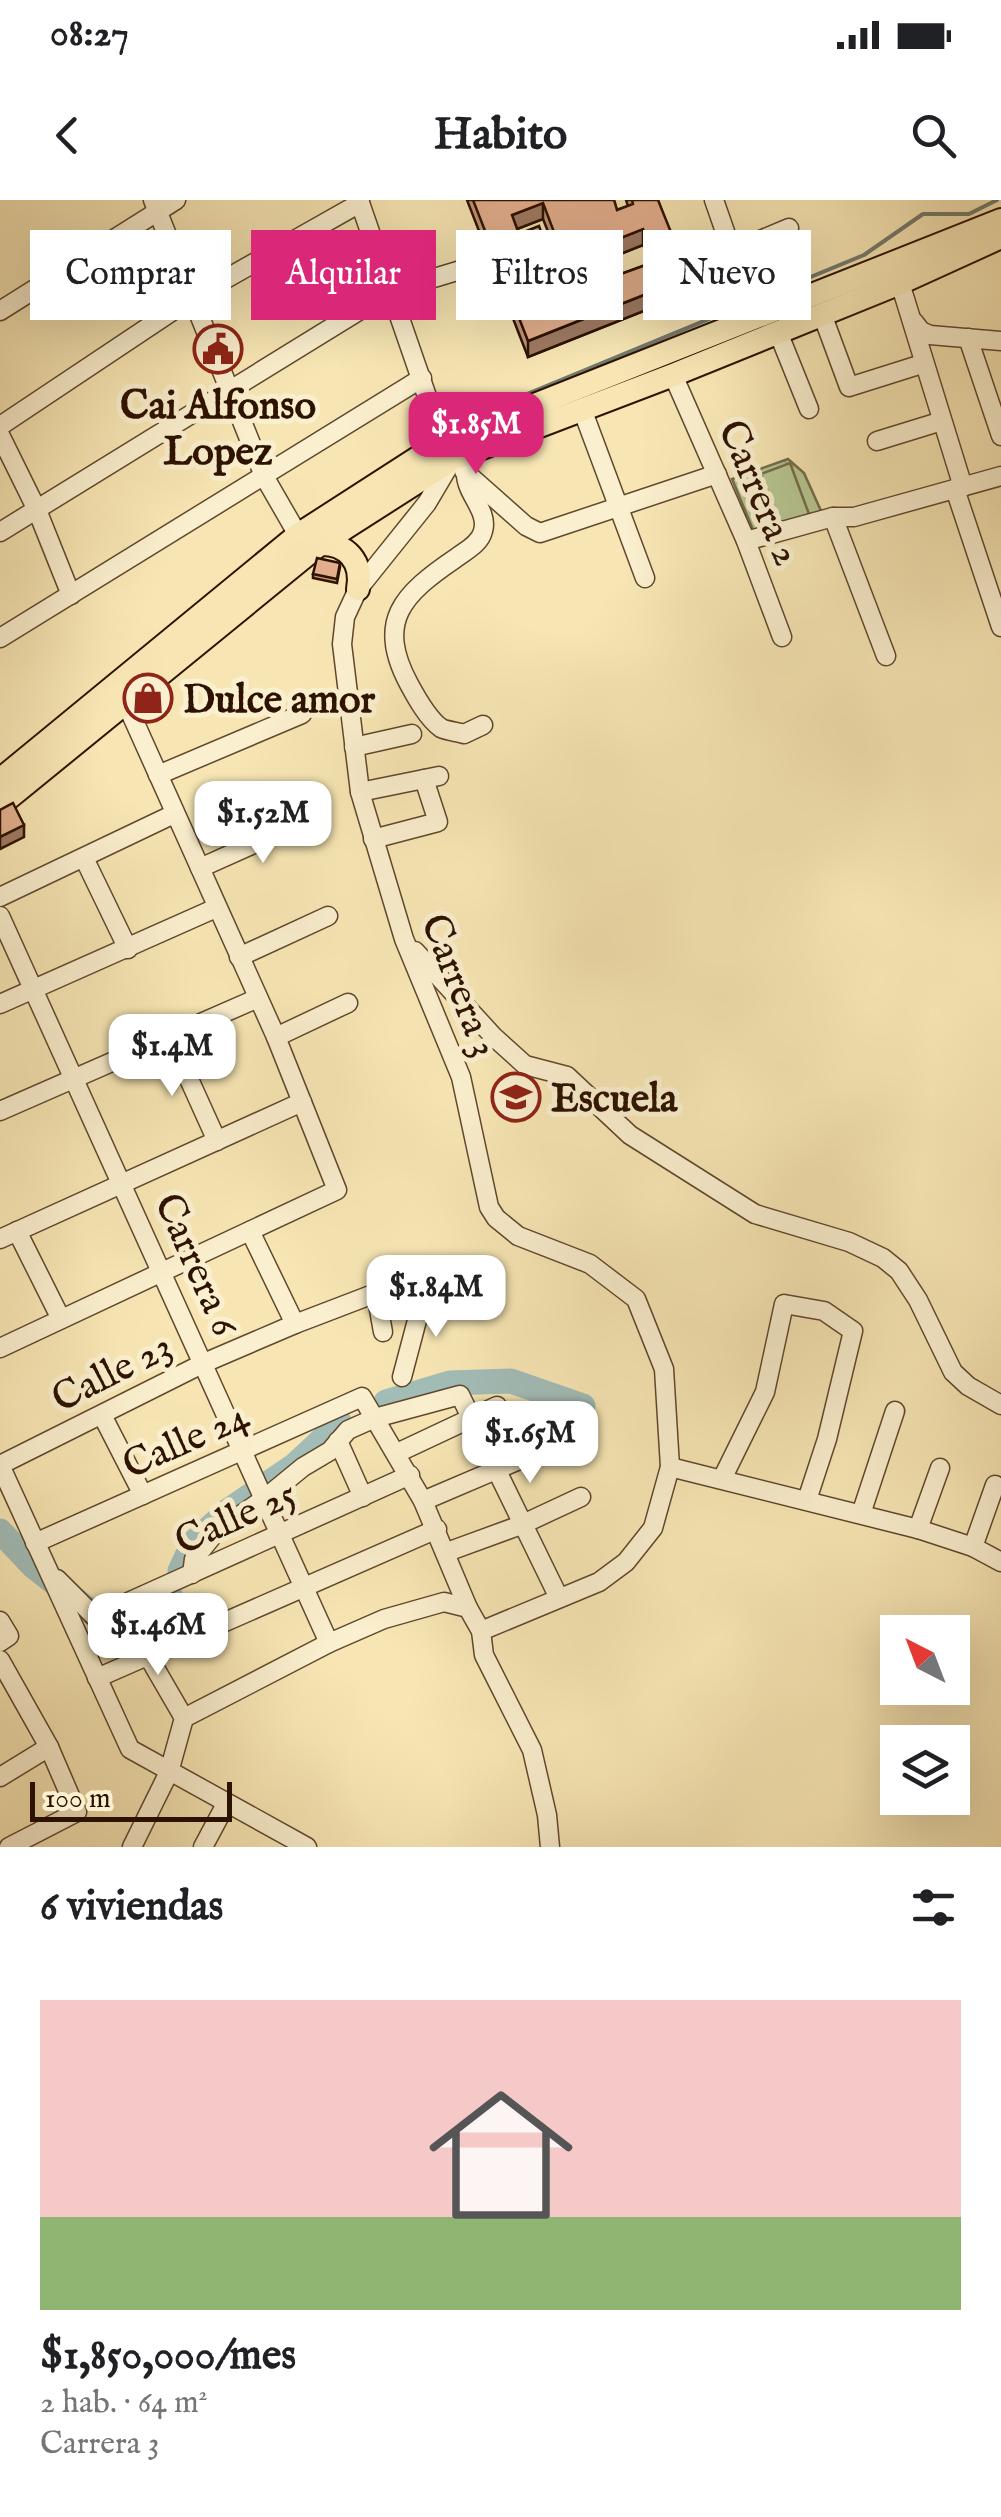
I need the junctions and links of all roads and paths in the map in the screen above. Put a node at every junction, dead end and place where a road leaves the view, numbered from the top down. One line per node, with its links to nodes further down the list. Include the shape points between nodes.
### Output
1 (176, 200): 4 (street)
2 (714, 200): 9 (street)
3 (360, 201): 8 (street); 12 (street)
4 (155, 205): 7 (street); 14 (street)
5 (1001, 220): 35 (main road)
6 (789, 228): 10 (street)
7 (165, 230)
8 (370, 230)
9 (724, 230)
10 (784, 230)
11 (1001, 237): 13 (main road)
12 (231, 275)
13 (900, 283): 15 (main road); 20 (street)
14 (0, 311)
15 (822, 314): 21 (main road); 24 (street, via 848,387)
16 (159, 320): 31 (street)
17 (201, 320): 27 (street)
18 (343, 320): 27 (street)
19 (401, 320): 26 (street)
20 (914, 322): 22 (street, via 930,335); 24 (street)
21 (778, 332): 25 (main road); 29 (street)
22 (968, 338): 23 (street); 33 (street)
23 (1001, 341)
24 (922, 364): 30 (street)
25 (673, 375): 28 (main road); 36 (street, Carrera 2)
26 (422, 378): 35 (street); 37 (street)
27 (228, 389): 37 (street); 41 (street)
28 (582, 409): 35 (main road); 40 (street)
29 (808, 409)
30 (942, 421): 34 (street); 39 (street)
31 (0, 426)
32 (0, 435): 41 (street)
33 (1001, 436)
34 (877, 441)
35 (447, 444): 40 (street, via 540,533); 44 (main road); 47 (street, Carrera 3, via 428,503); 55 (street, via 483,515 483,532 474,546 413,590 392,641 417,698 442,728 464,734)
36 (716, 474): 40 (street); 45 (street, Carrera 2)
37 (264, 476): 44 (street); 48 (street)
38 (1001, 476): 39 (street)
39 (959, 488): 42 (street, via 854,517); 49 (street)
40 (618, 504): 46 (street)
41 (37, 510): 43 (street); 48 (street)
42 (833, 516): 45 (street); 52 (street)
43 (0, 532)
44 (303, 539): 47 (main road, via 352,555 359,571); 53 (main road); 59 (main road)
45 (746, 541): 50 (street, Carrera 2)
46 (645, 578)
47 (349, 590): 57 (street, Carrera 3, via 342,644)
48 (70, 595): 51 (street)
49 (1001, 626)
50 (782, 637)
51 (0, 638)
52 (886, 656)
53 (126, 703): 58 (street); 61 (main road)
54 (302, 714): 58 (street)
55 (483, 724)
56 (412, 734): 57 (street)
57 (354, 746): 60 (street, Carrera 3)
58 (158, 775): 62 (street)
59 (0, 780)
60 (360, 792): 64 (street, Carrera 3); 64 (street, via 432,778 438,822)
61 (0, 805)
62 (174, 814): 65 (street); 66 (street)
63 (306, 820): 66 (street)
64 (373, 839): 71 (street, Carrera 3)
65 (84, 858): 67 (street); 72 (street)
66 (200, 868): 68 (street)
67 (0, 897)
68 (216, 908): 72 (street); 73 (street)
69 (0, 916): 74 (street, Carrera 6)
70 (328, 916): 73 (street)
71 (404, 939): 95 (street, via 525,1065 567,1076 630,1135 755,1214 883,1258 918,1300 953,1372); 106 (street, Carrera 3, via 461,1077 488,1206 518,1236 590,1264 636,1299 664,1369)
72 (128, 948): 74 (street)
73 (239, 957): 75 (street)
74 (34, 988): 77 (street); 80 (street, Carrera 6)
75 (258, 998): 78 (street); 79 (street)
76 (348, 1002): 79 (street)
77 (0, 1004)
78 (170, 1037): 80 (street); 83 (street)
79 (276, 1037): 81 (street)
80 (75, 1078): 82 (street); 84 (street, Carrera 6)
81 (302, 1102): 83 (street); 85 (street, via 337,1190)
82 (0, 1111)
83 (216, 1141): 84 (street)
84 (123, 1183): 86 (street); 87 (street, Carrera 6)
85 (250, 1230): 87 (street); 90 (street)
86 (9, 1235): 89 (street)
87 (162, 1272): 89 (street); 93 (street, Carrera 6)
88 (376, 1293): 90 (street, Calle 23); 91 (street); 94 (street, Calle 23, via 425,1290)
89 (61, 1319): 92 (street)
90 (295, 1324): 93 (street, Calle 23)
91 (383, 1332)
92 (0, 1348)
93 (204, 1363): 98 (street, Calle 23); 103 (street, Carrera 6)
94 (402, 1377)
95 (1001, 1404)
96 (496, 1406): 100 (street)
97 (896, 1411): 118 (street)
98 (102, 1415): 105 (street, Calle 23); 113 (street)
99 (376, 1418): 100 (street, via 460,1395); 102 (street); 103 (street, Calle 24, via 362,1398); 104 (street)
100 (472, 1418): 104 (street); 108 (street)
101 (574, 1436): 108 (street)
102 (338, 1441): 112 (street); 114 (street)
103 (244, 1451): 112 (street, Carrera 6); 113 (street, Calle 24)
104 (397, 1453): 109 (street)
105 (0, 1464): 123 (street)
106 (670, 1467): 110 (street); 130 (street, Carrera 3, via 653,1528 626,1562)
107 (940, 1468): 121 (street)
108 (497, 1472): 117 (street); 119 (street)
109 (410, 1476): 114 (street, Calle 25); 117 (street)
110 (722, 1479): 116 (street); 116 (street, via 765,1392 784,1304 824,1312 853,1331)
111 (996, 1484): 124 (street)
112 (260, 1491): 122 (street, Carrera 6); 127 (street, via 215,1533 194,1559)
113 (143, 1495): 123 (street, Calle 24)
114 (363, 1497): 122 (street, Calle 25)
115 (580, 1497): 119 (street)
116 (807, 1500): 118 (street)
117 (423, 1501): 120 (street)
118 (862, 1514): 121 (street)
119 (521, 1524): 125 (street); 130 (street)
120 (437, 1529): 125 (street); 129 (street)
121 (918, 1529): 124 (street)
122 (279, 1535): 127 (street, Calle 25); 129 (street, Carrera 6)
123 (36, 1542): 128 (street)
124 (973, 1547): 126 (street)
125 (447, 1552): 131 (street)
126 (1001, 1562)
127 (192, 1574): 128 (street, Calle 25, via 95,1617)
128 (51, 1578): 136 (street)
129 (306, 1589): 133 (street, Carrera 6); 134 (street)
130 (559, 1598): 132 (street, Carrera 3)
131 (468, 1608): 132 (street); 133 (street, via 444,1602)
132 (481, 1632): 147 (street, via 484,1656 532,1750)
133 (329, 1643): 137 (street)
134 (148, 1656): 136 (street); 137 (street)
135 (0, 1660): 138 (street)
136 (97, 1678): 139 (street, via 130,1749)
137 (184, 1718): 139 (street)
138 (49, 1747): 140 (street); 143 (street, via 77,1812)
139 (169, 1772): 141 (street); 144 (street)
140 (0, 1777)
141 (226, 1804): 142 (street); 145 (street)
142 (277, 1840): 146 (street)
143 (9, 1847)
144 (132, 1847)
145 (202, 1847)
146 (308, 1847)
147 (550, 1847)

